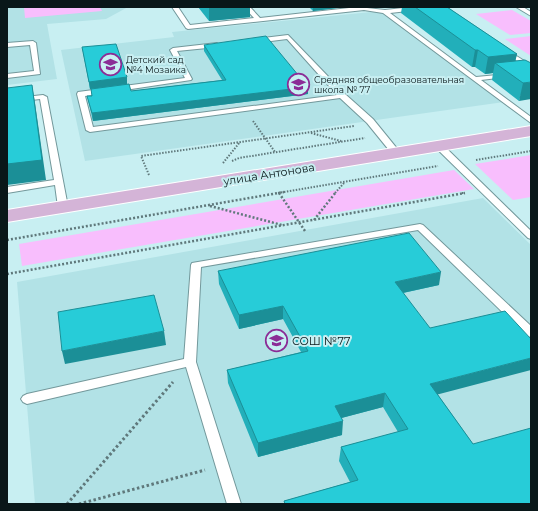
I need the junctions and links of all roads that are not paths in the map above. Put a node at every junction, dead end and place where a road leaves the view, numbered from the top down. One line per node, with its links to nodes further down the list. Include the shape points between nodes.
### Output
1 (175, 7): 10 (lane, via 188,27)
2 (248, 7): 10 (lane)
3 (302, 7): 8 (lane)
4 (426, 7): 7 (lane)
5 (519, 7): 9 (lane)
6 (364, 8): 7 (lane); 8 (lane)
7 (385, 12): 17 (lane)
8 (311, 14): 10 (lane)
9 (531, 14)
10 (259, 20)
11 (250, 42): 18 (lane, via 288,37)
12 (227, 44): 18 (lane, via 173,50 189,79 80,94 90,130)
13 (7, 45): 16 (lane, via 33,43 38,73)
14 (498, 46): 15 (lane)
15 (526, 71): 17 (lane)
16 (7, 76)
17 (474, 79): 20 (lane)
18 (342, 96): 23 (lane, via 372,123)
19 (7, 101): 24 (lane, via 43,97)
20 (531, 121)
21 (531, 131): 22 (main road, улица Антонова)
22 (439, 146): 23 (main road, улица Антонова); 28 (lane)
23 (396, 153): 26 (main road, улица Антонова)
24 (59, 182): 25 (lane); 26 (lane)
25 (7, 190)
26 (63, 207): 27 (main road, улица Антонова)
27 (7, 216)
28 (531, 236)
29 (531, 333): 30 (lane, via 420,227 196,265)
30 (190, 362): 31 (lane); 32 (lane)
31 (26, 400)
32 (234, 504)

